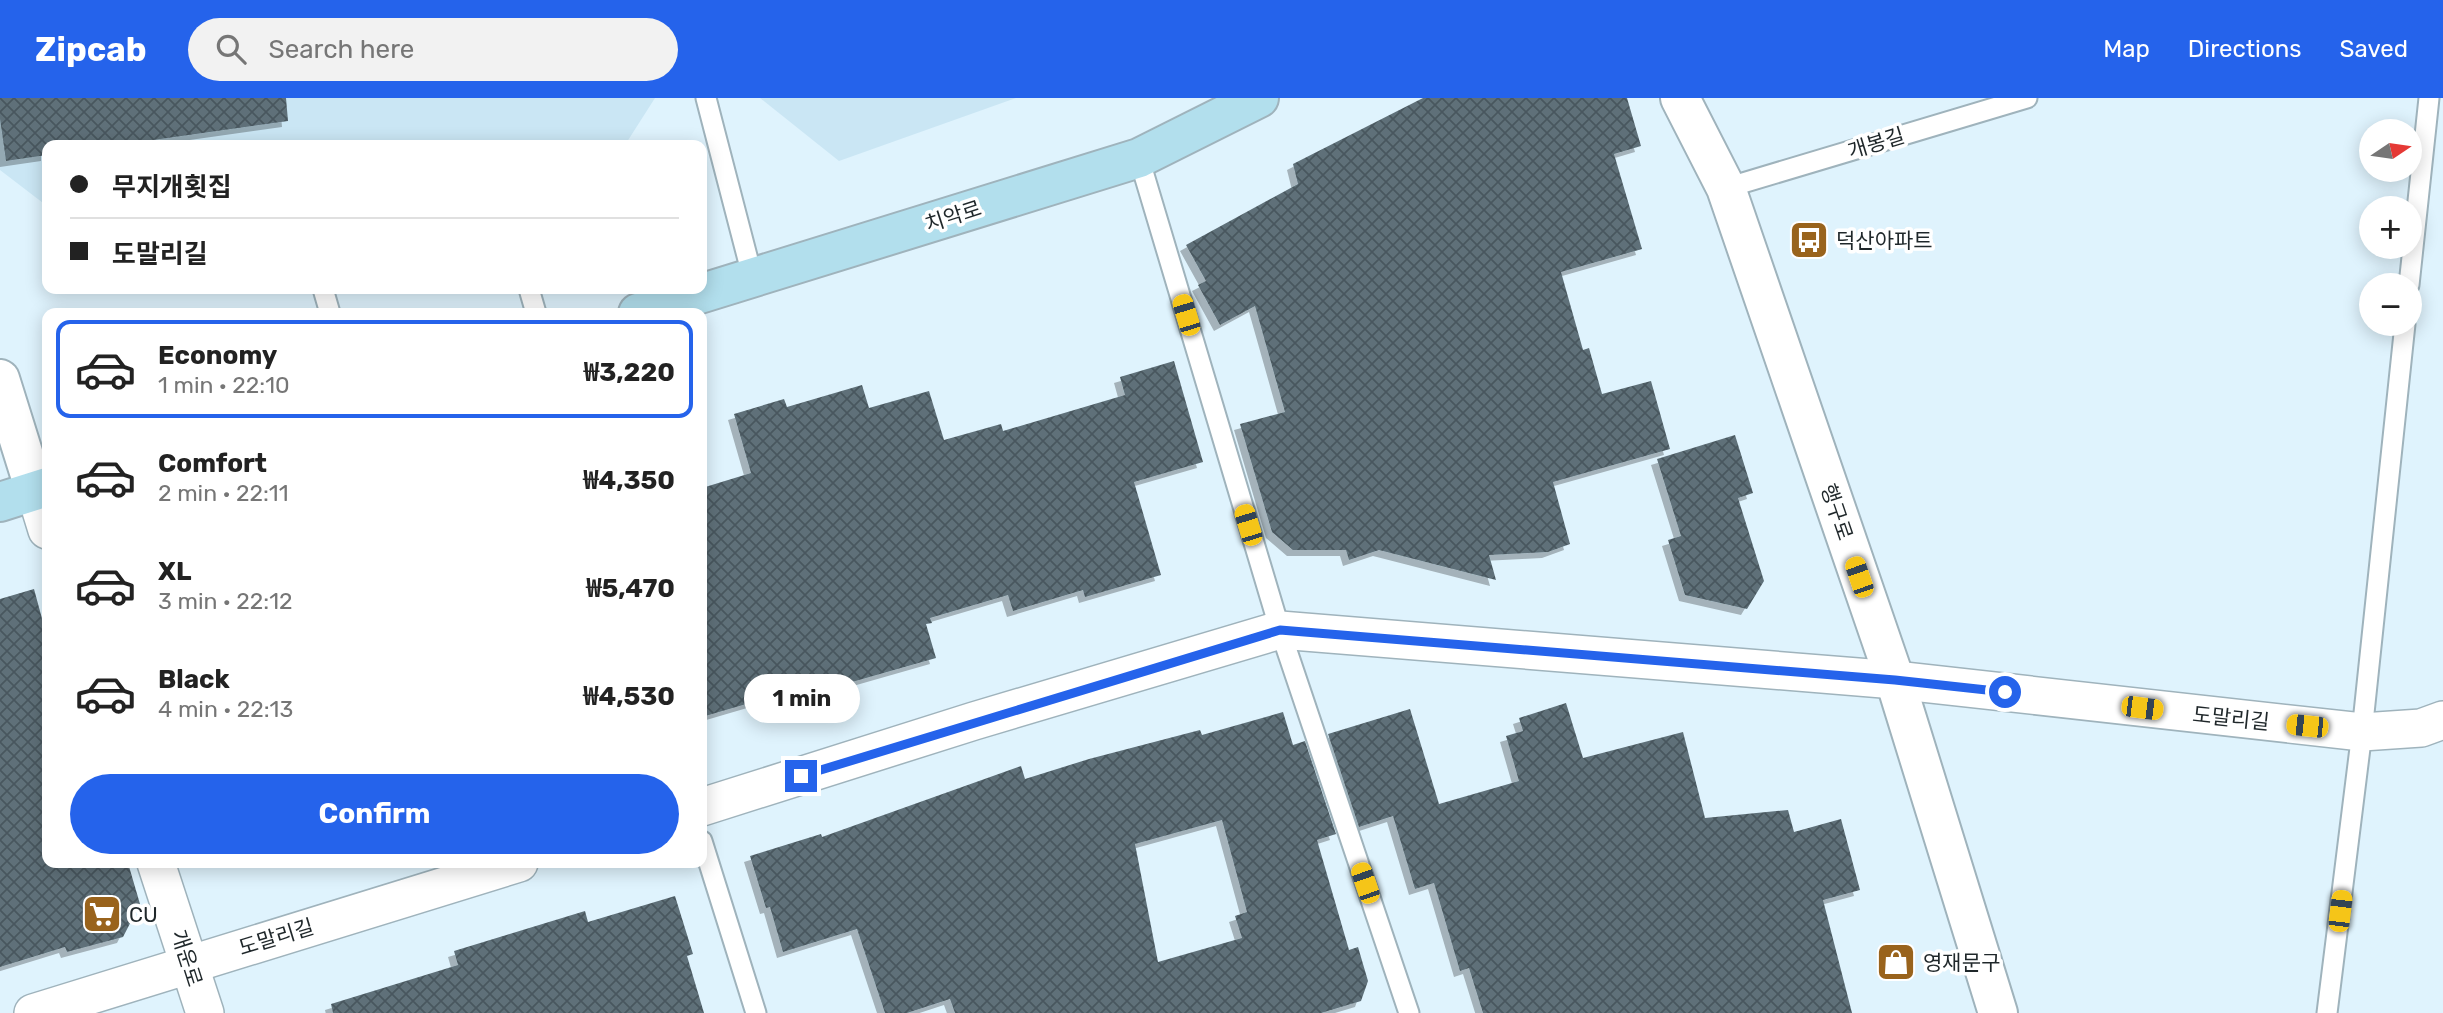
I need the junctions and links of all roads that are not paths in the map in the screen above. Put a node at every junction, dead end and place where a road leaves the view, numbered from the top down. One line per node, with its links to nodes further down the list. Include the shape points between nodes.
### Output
1 (706, 98): 9 (lane)
2 (1259, 98): 6 (main road, 치악로)
3 (1681, 98): 7 (street, 행구로)
4 (2027, 98): 7 (lane, 개봉길)
5 (2429, 98): 8 (lane)
6 (1139, 158): 9 (main road, 치악로); 17 (lane)
7 (1726, 188): 18 (street, 행구로)
8 (2410, 273)
9 (752, 279): 10 (main road, 치악로)
10 (707, 292)
11 (702, 294): 12 (main road, 치악로)
12 (655, 308)
13 (2404, 336): 20 (lane)
14 (0, 379): 15 (street)
15 (27, 493): 16 (street)
16 (42, 521)
17 (1280, 630): 18 (street, 도말리길); 21 (street, 도말리길); 26 (lane)
18 (1895, 680): 20 (street, 도말리길); 30 (street, 행구로)
19 (2443, 720): 20 (street, 도말리길, via 2421,728)
20 (2362, 732): 31 (lane)
21 (707, 805)
22 (707, 857): 29 (lane)
23 (158, 868): 25 (street, 개운로)
24 (502, 868): 25 (street, 도말리길)
25 (188, 963): 27 (street, 도말리길); 28 (street, 개운로)
26 (1404, 1012)
27 (33, 1013)
28 (205, 1013)
29 (755, 1013)
30 (1998, 1013)
31 (2327, 1013)

